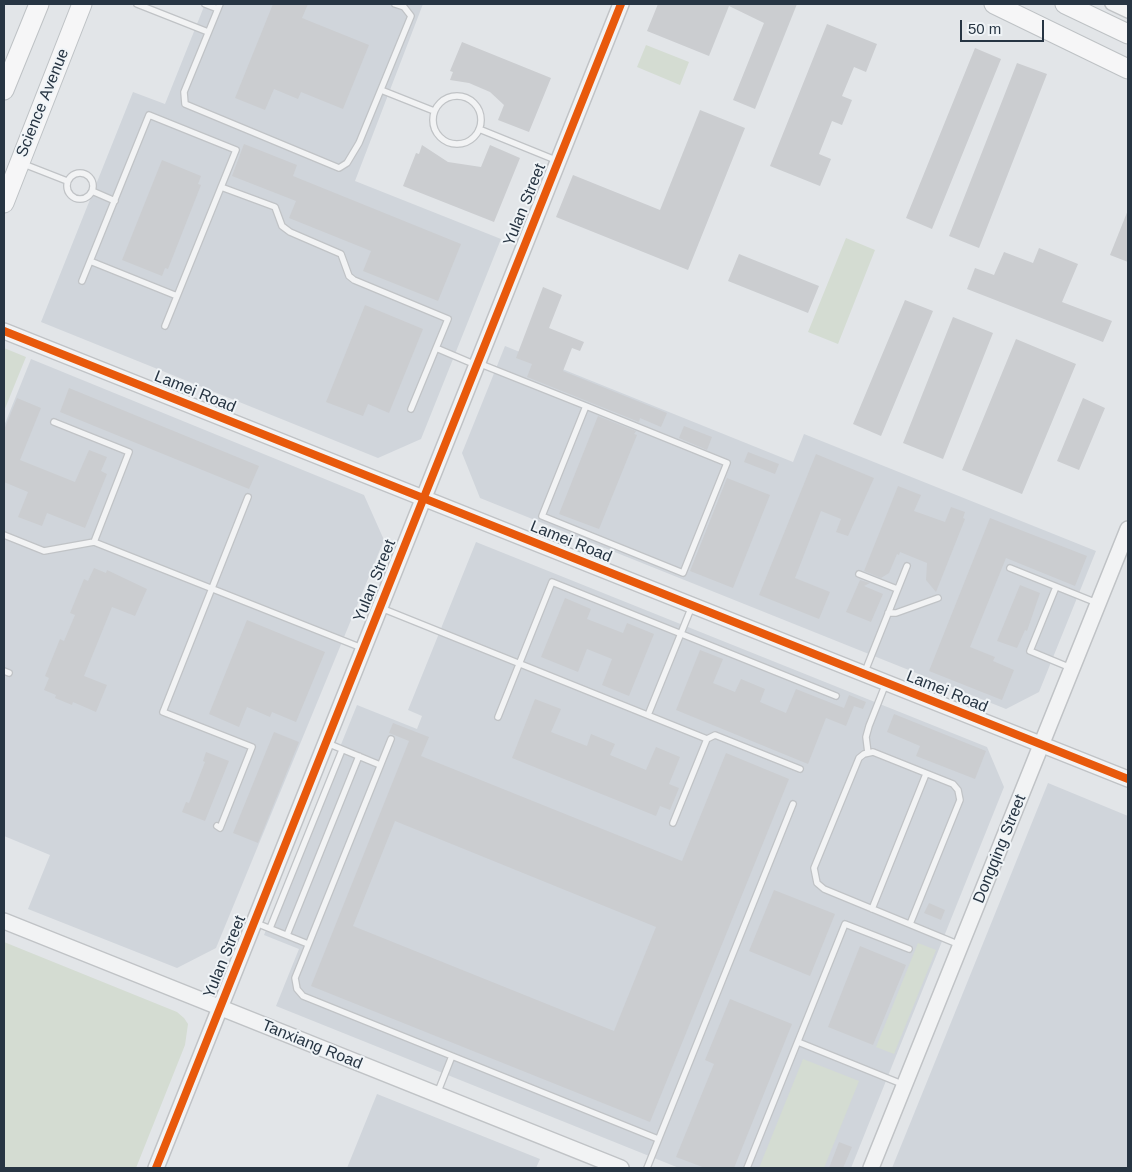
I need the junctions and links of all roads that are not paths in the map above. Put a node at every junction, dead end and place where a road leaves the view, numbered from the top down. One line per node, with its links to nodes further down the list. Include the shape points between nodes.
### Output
1 (38, 4): 15 (main road)
2 (82, 4): 20 (main road, Science Avenue)
3 (137, 4): 12 (lane)
4 (205, 4): 10 (lane)
5 (395, 4): 16 (lane, via 404,7 411,16)
6 (621, 4): 19 (street, Yulan Street)
7 (994, 4): 14 (main road)
8 (1065, 4): 13 (main road)
9 (1111, 4): 11 (street)
10 (219, 6): 12 (lane)
11 (1128, 12)
12 (208, 32): 16 (lane, via 184,92 184,104 339,168 347,163 359,143)
13 (1128, 34)
14 (1128, 69)
15 (4, 90)
16 (380, 90): 17 (lane)
17 (434, 111): 18 (lane, via 434,127 446,142 464,143); 18 (lane, via 450,96 468,98 480,112)
18 (479, 129): 19 (lane)
19 (558, 160): 32 (street, Yulan Street)
20 (19, 162): 21 (lane); 25 (main road, Science Avenue)
21 (67, 181): 23 (lane, via 68,192 74,198 83,199); 23 (lane, via 76,172 86,174 93,181)
22 (221, 186): 24 (lane, via 236,150 149,115); 28 (lane); 31 (lane, via 275,207 282,226 290,232 341,254 349,276 354,280 448,319)
23 (92, 191): 24 (lane)
24 (114, 200): 26 (lane)
25 (4, 203)
26 (90, 261): 27 (lane); 28 (lane)
27 (82, 281)
28 (177, 296): 29 (lane)
29 (165, 326)
30 (4, 331): 37 (street, Lamei Road)
31 (436, 348): 32 (lane); 34 (lane)
32 (477, 364): 33 (lane); 37 (street, Yulan Street)
33 (586, 406): 33 (lane, via 727,463 683,573 542,516)
34 (411, 409)
35 (54, 422): 40 (lane, via 129,452)
36 (248, 497): 45 (lane)
37 (423, 498): 49 (street, Lamei Road); 50 (street, Yulan Street)
38 (1128, 529): 48 (street, Dongqing Street)
39 (4, 535): 40 (lane, via 44,551)
40 (94, 542): 45 (lane)
41 (907, 566): 46 (lane)
42 (1010, 568): 44 (lane)
43 (859, 574): 46 (lane)
44 (1056, 587): 48 (lane); 55 (lane, via 1030,651)
45 (212, 588): 53 (lane); 74 (lane, via 163,712 252,747 220,828)
46 (897, 589): 51 (lane)
47 (938, 598): 51 (lane)
48 (1098, 604): 55 (street, Dongqing Street)
49 (692, 605): 52 (lane); 56 (street, Lamei Road)
50 (379, 607): 53 (street, Yulan Street); 54 (lane)
51 (888, 613): 56 (lane)
52 (680, 634): 54 (lane, via 552,582); 58 (lane); 59 (lane)
53 (363, 648): 63 (street, Yulan Street)
54 (520, 663): 59 (lane); 60 (lane)
55 (1073, 668): 64 (street, Dongqing Street)
56 (864, 674): 57 (street, Lamei Road)
57 (886, 682): 64 (street, Lamei Road); 66 (lane, via 866,737)
58 (836, 696)
59 (648, 715): 62 (lane)
60 (498, 717)
61 (391, 739): 68 (lane)
62 (707, 739): 69 (lane, via 715,735); 73 (lane)
63 (325, 743): 65 (lane); 77 (street, Yulan Street)
64 (1043, 746): 71 (street, Lamei Road); 82 (street, Dongqing Street)
65 (342, 750): 67 (lane); 79 (lane)
66 (868, 753): 70 (lane); 75 (lane, via 858,758 814,868 814,876 824,889)
67 (359, 756): 68 (lane); 80 (lane)
68 (380, 765): 81 (lane)
69 (800, 769)
70 (926, 774): 75 (lane); 78 (lane, via 953,784 960,800)
71 (1128, 780)
72 (793, 804): 89 (lane)
73 (673, 823)
74 (217, 826)
75 (872, 909): 78 (lane)
76 (4, 921): 84 (street, Tanxiang Road)
77 (254, 922): 79 (lane); 84 (street, Yulan Street)
78 (910, 924): 82 (lane)
79 (270, 928): 80 (lane)
80 (287, 935): 81 (lane)
81 (308, 944): 86 (lane, via 295,978 302,996)
82 (960, 944): 87 (street, Dongqing Street)
83 (909, 949): 85 (lane, via 845,924)
84 (220, 1008): 88 (street, Tanxiang Road); 90 (street, Yulan Street)
85 (798, 1042): 87 (lane); 93 (lane)
86 (452, 1056): 88 (lane); 89 (lane)
87 (904, 1085): 94 (street, Dongqing Street)
88 (437, 1095): 91 (street, Tanxiang Road)
89 (658, 1139): 92 (lane)
90 (156, 1168)
91 (621, 1168)
92 (647, 1168)
93 (747, 1168)
94 (871, 1168)

